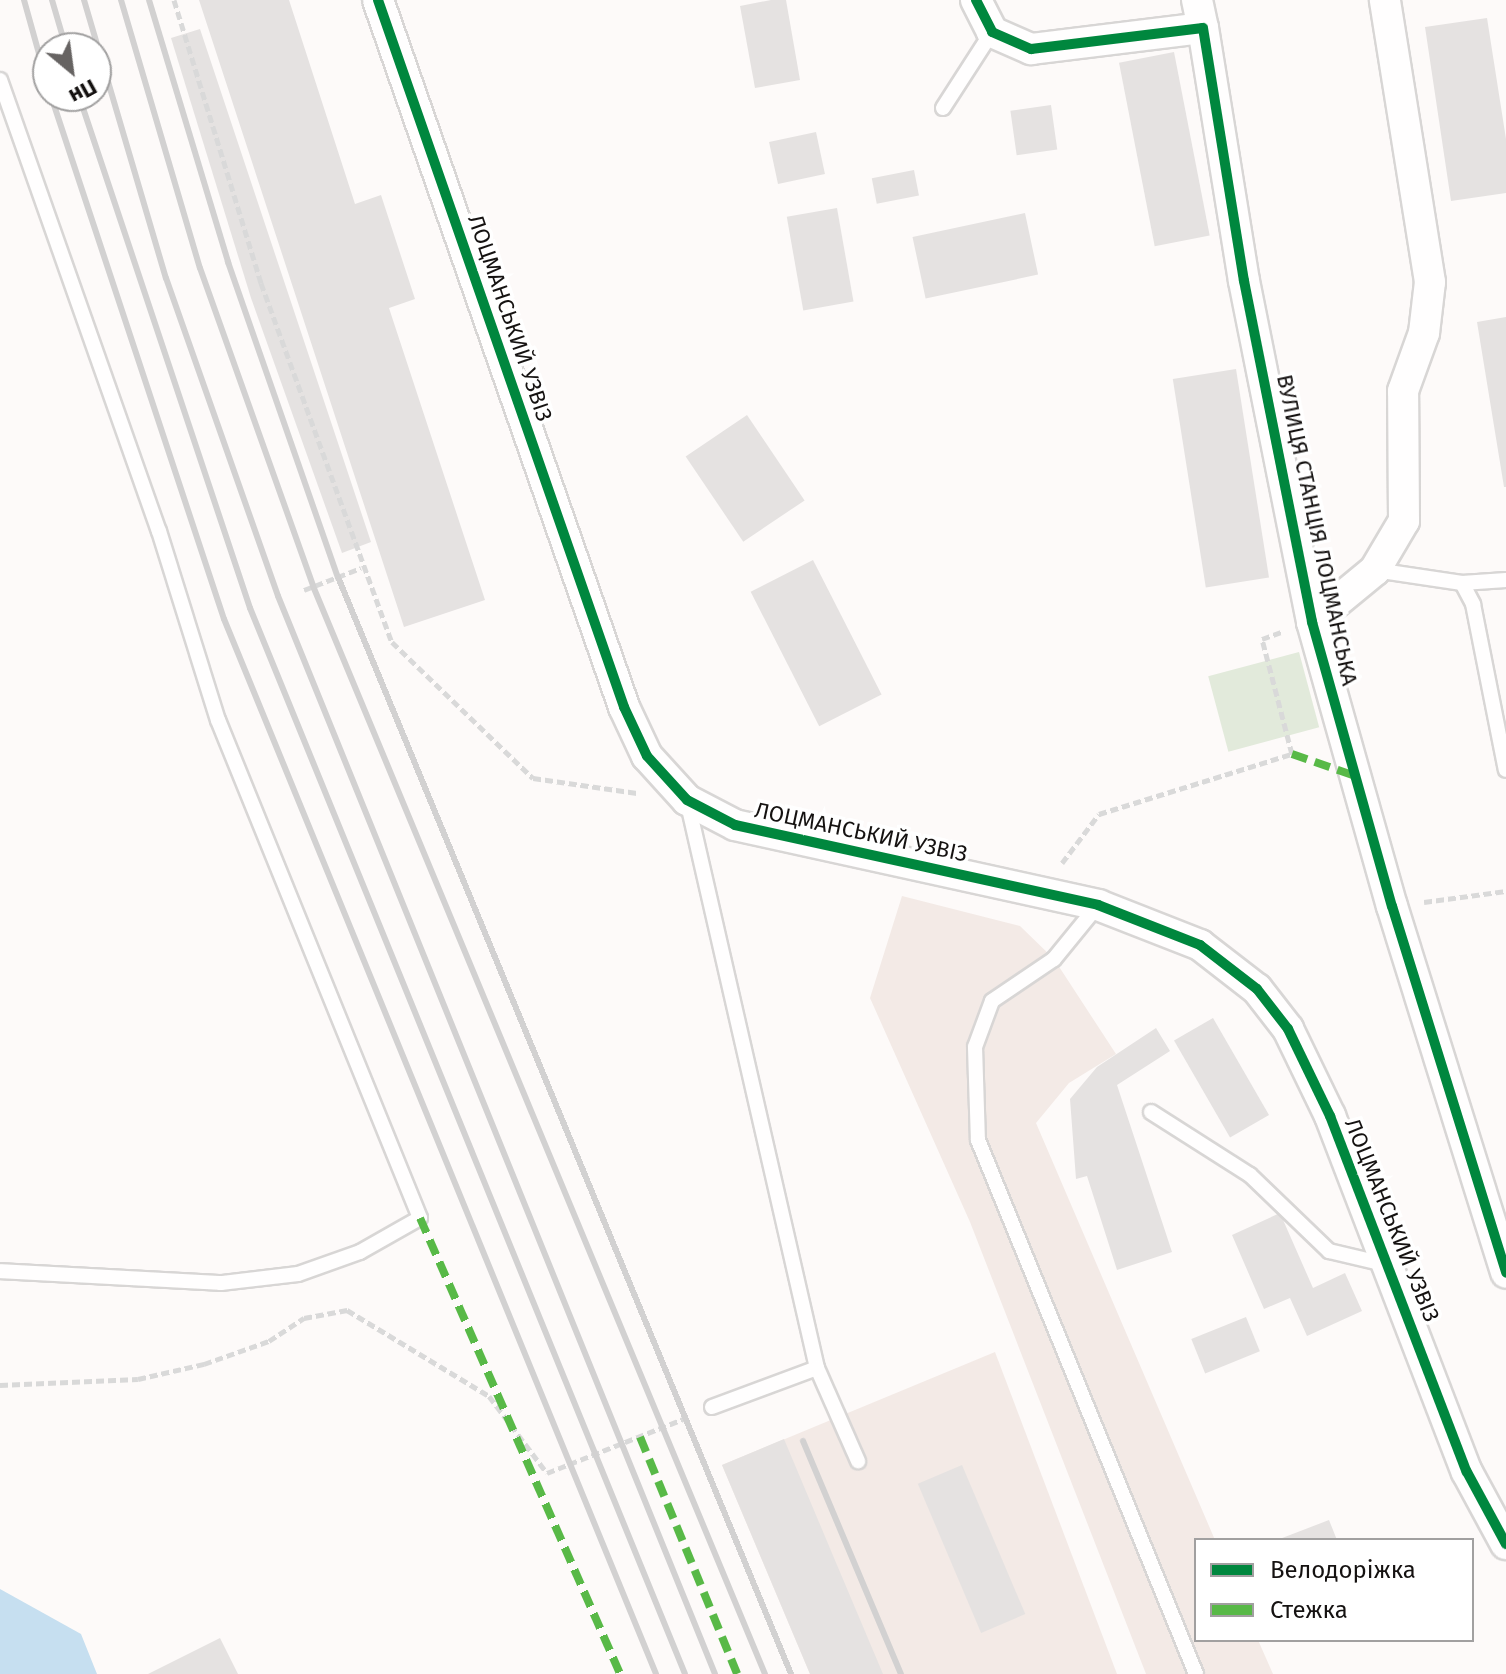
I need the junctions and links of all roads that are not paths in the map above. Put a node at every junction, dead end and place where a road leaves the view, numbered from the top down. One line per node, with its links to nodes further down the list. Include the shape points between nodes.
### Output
1 (378, 0): 13 (street, ЛОЦМАНСЬКИЙ УЗВІЗ, via 624,707 647,756)
2 (976, 0): 5 (street)
3 (1385, 0): 8 (street, ВУЛИЦЯ СТАНЦІЯ ЛОЦМАНСЬКА, via 1430,282 1424,333 1403,391 1404,521)
4 (1200, 14): 5 (street, ВУЛИЦЯ СТАНЦІЯ ЛОЦМАНСЬКА, via 1031,49); 11 (street, ВУЛИЦЯ СТАНЦІЯ ЛОЦМАНСЬКА, via 1244,281)
5 (992, 32): 7 (lane)
6 (0, 80): 17 (lane, via 159,531 218,720 420,1218 360,1252 298,1274 221,1283)
7 (943, 108)
8 (1375, 570): 10 (lane); 11 (street, ВУЛИЦЯ СТАНЦІЯ ЛОЦМАНСЬКА)
9 (1506, 580): 10 (lane)
10 (1462, 583): 12 (lane, via 1473,604)
11 (1312, 622): 18 (street, ВУЛИЦЯ СТАНЦІЯ ЛОЦМАНСЬКА, via 1392,906)
12 (1506, 770)
13 (687, 800): 14 (street, ЛОЦМАНСЬКИЙ УЗВІЗ, via 735,825); 19 (lane)
14 (1098, 905): 16 (street, ЛОЦМАНСЬКИЙ УЗВІЗ, via 1200,945 1257,989 1288,1029); 23 (lane, via 1054,959 992,1001 975,1047 978,1140)
15 (1151, 1112): 16 (lane, via 1250,1175 1329,1251)
16 (1391, 1266): 22 (street, ЛОЦМАНСЬКИЙ УЗВІЗ, via 1467,1472)
17 (0, 1271)
18 (1506, 1273)
19 (817, 1368): 20 (lane); 21 (lane)
20 (712, 1407)
21 (858, 1461)
22 (1506, 1544)
23 (1196, 1674)

